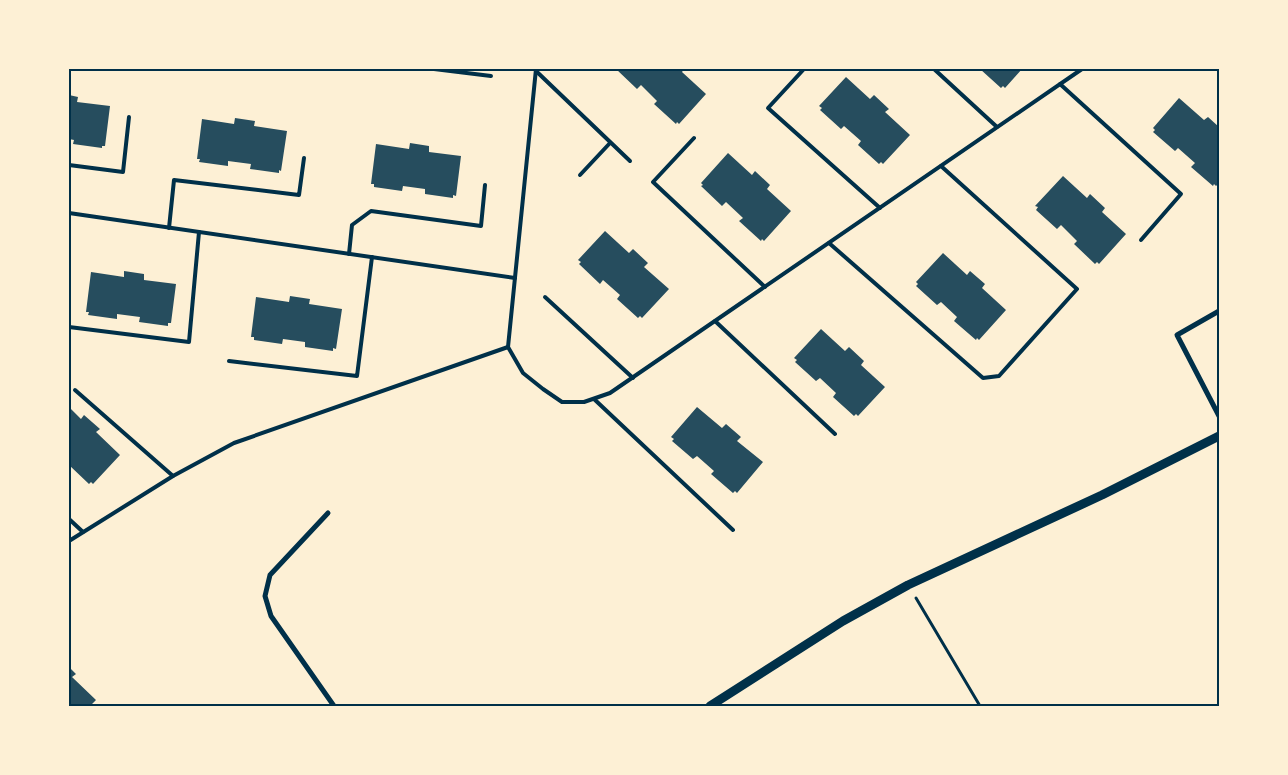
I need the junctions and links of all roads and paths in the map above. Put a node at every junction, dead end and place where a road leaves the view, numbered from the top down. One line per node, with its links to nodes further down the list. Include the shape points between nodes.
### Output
1 (434, 69): 6 (lane)
2 (804, 69): 18 (lane, via 768,108)
3 (934, 69): 9 (lane)
4 (1082, 69): 7 (lane)
5 (536, 70): 11 (lane); 26 (lane)
6 (491, 76)
7 (1060, 84): 9 (lane); 22 (lane, via 1181,194)
8 (129, 117): 14 (lane, via 123,172)
9 (997, 127): 15 (lane)
10 (694, 138): 27 (lane, via 653,182)
11 (610, 143): 13 (lane); 16 (lane)
12 (304, 158): 20 (lane, via 299,195 174,180)
13 (630, 161)
14 (69, 165)
15 (941, 166): 18 (lane); 23 (lane, via 1077,289 999,376 983,378)
16 (580, 175)
17 (485, 185): 24 (lane, via 481,226 371,211 352,225)
18 (880, 208): 23 (lane)
19 (69, 213): 20 (lane)
20 (169, 228): 21 (lane)
21 (199, 232): 24 (lane); 31 (lane, via 189,342)
22 (1141, 240)
23 (829, 243): 27 (lane)
24 (349, 254): 25 (lane)
25 (372, 257): 26 (lane); 33 (lane, via 358,376)
26 (515, 278): 32 (lane)
27 (765, 287): 30 (lane)
28 (545, 297): 34 (lane)
29 (1219, 311): 37 (street, via 1177,335)
30 (715, 321): 34 (lane); 38 (lane)
31 (69, 327)
32 (508, 347): 36 (lane, via 523,373 562,402 584,402); 40 (lane, via 234,443)
33 (229, 361)
34 (633, 378): 36 (lane, via 610,393)
35 (75, 390): 40 (lane)
36 (594, 398): 43 (lane)
37 (1219, 416)
38 (835, 434)
39 (1219, 436): 46 (street, via 1102,495)
40 (173, 476): 44 (lane)
41 (328, 513): 47 (street, via 270,575 265,596 271,616)
42 (69, 519): 44 (lane)
43 (733, 530)
44 (83, 532): 45 (lane)
45 (69, 541)
46 (908, 585): 48 (street, via 843,621); 49 (path)
47 (334, 706)
48 (710, 706)
49 (980, 706)

